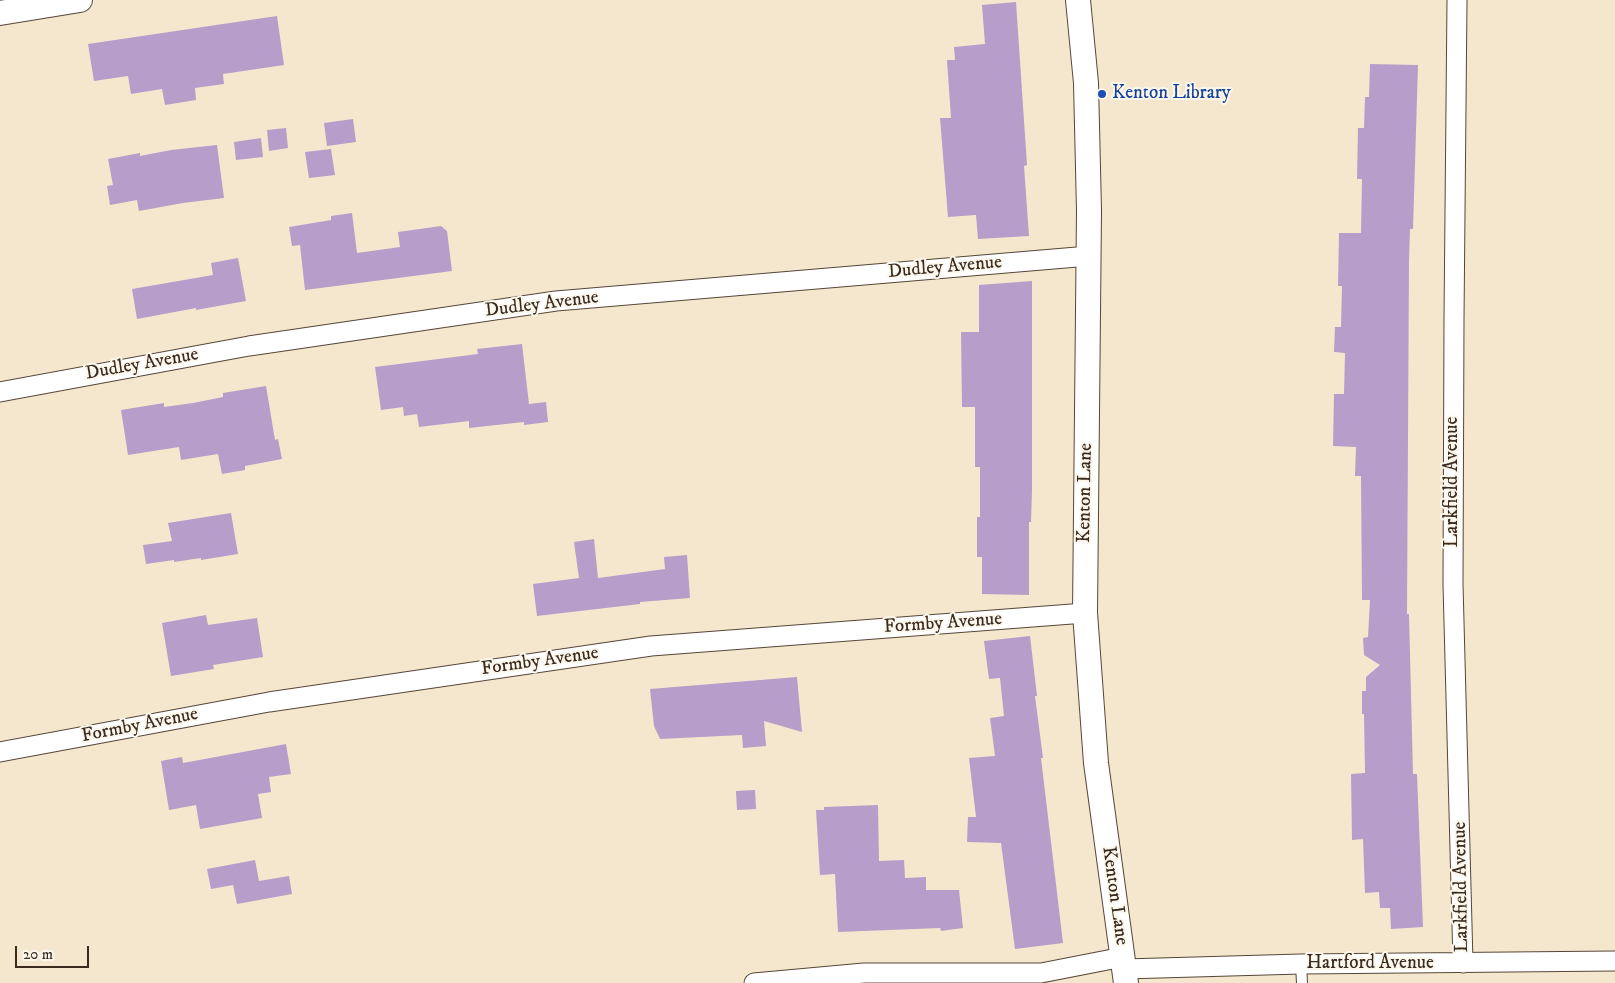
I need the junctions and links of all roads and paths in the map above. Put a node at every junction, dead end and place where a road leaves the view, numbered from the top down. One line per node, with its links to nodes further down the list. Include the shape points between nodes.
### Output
1 (80, 0): 4 (street)
2 (1078, 0): 5 (street, Kenton Lane, via 1086,83)
3 (1458, 0): 10 (street, Larkfield Avenue, via 1453,584)
4 (0, 13)
5 (1089, 256): 6 (street, Dudley Avenue, via 556,302 249,346); 7 (street, Kenton Lane)
6 (0, 392)
7 (1085, 613): 8 (street, Formby Avenue, via 651,646 268,702); 12 (street, Kenton Lane, via 1096,763)
8 (0, 752)
9 (1615, 961): 10 (street, Hartford Avenue)
10 (1464, 963): 11 (street, Hartford Avenue)
11 (1301, 964): 12 (street, Hartford Avenue); 14 (lane)
12 (1124, 970): 13 (street, Hartford Avenue, via 864,973)
13 (754, 983)
14 (1302, 983)

